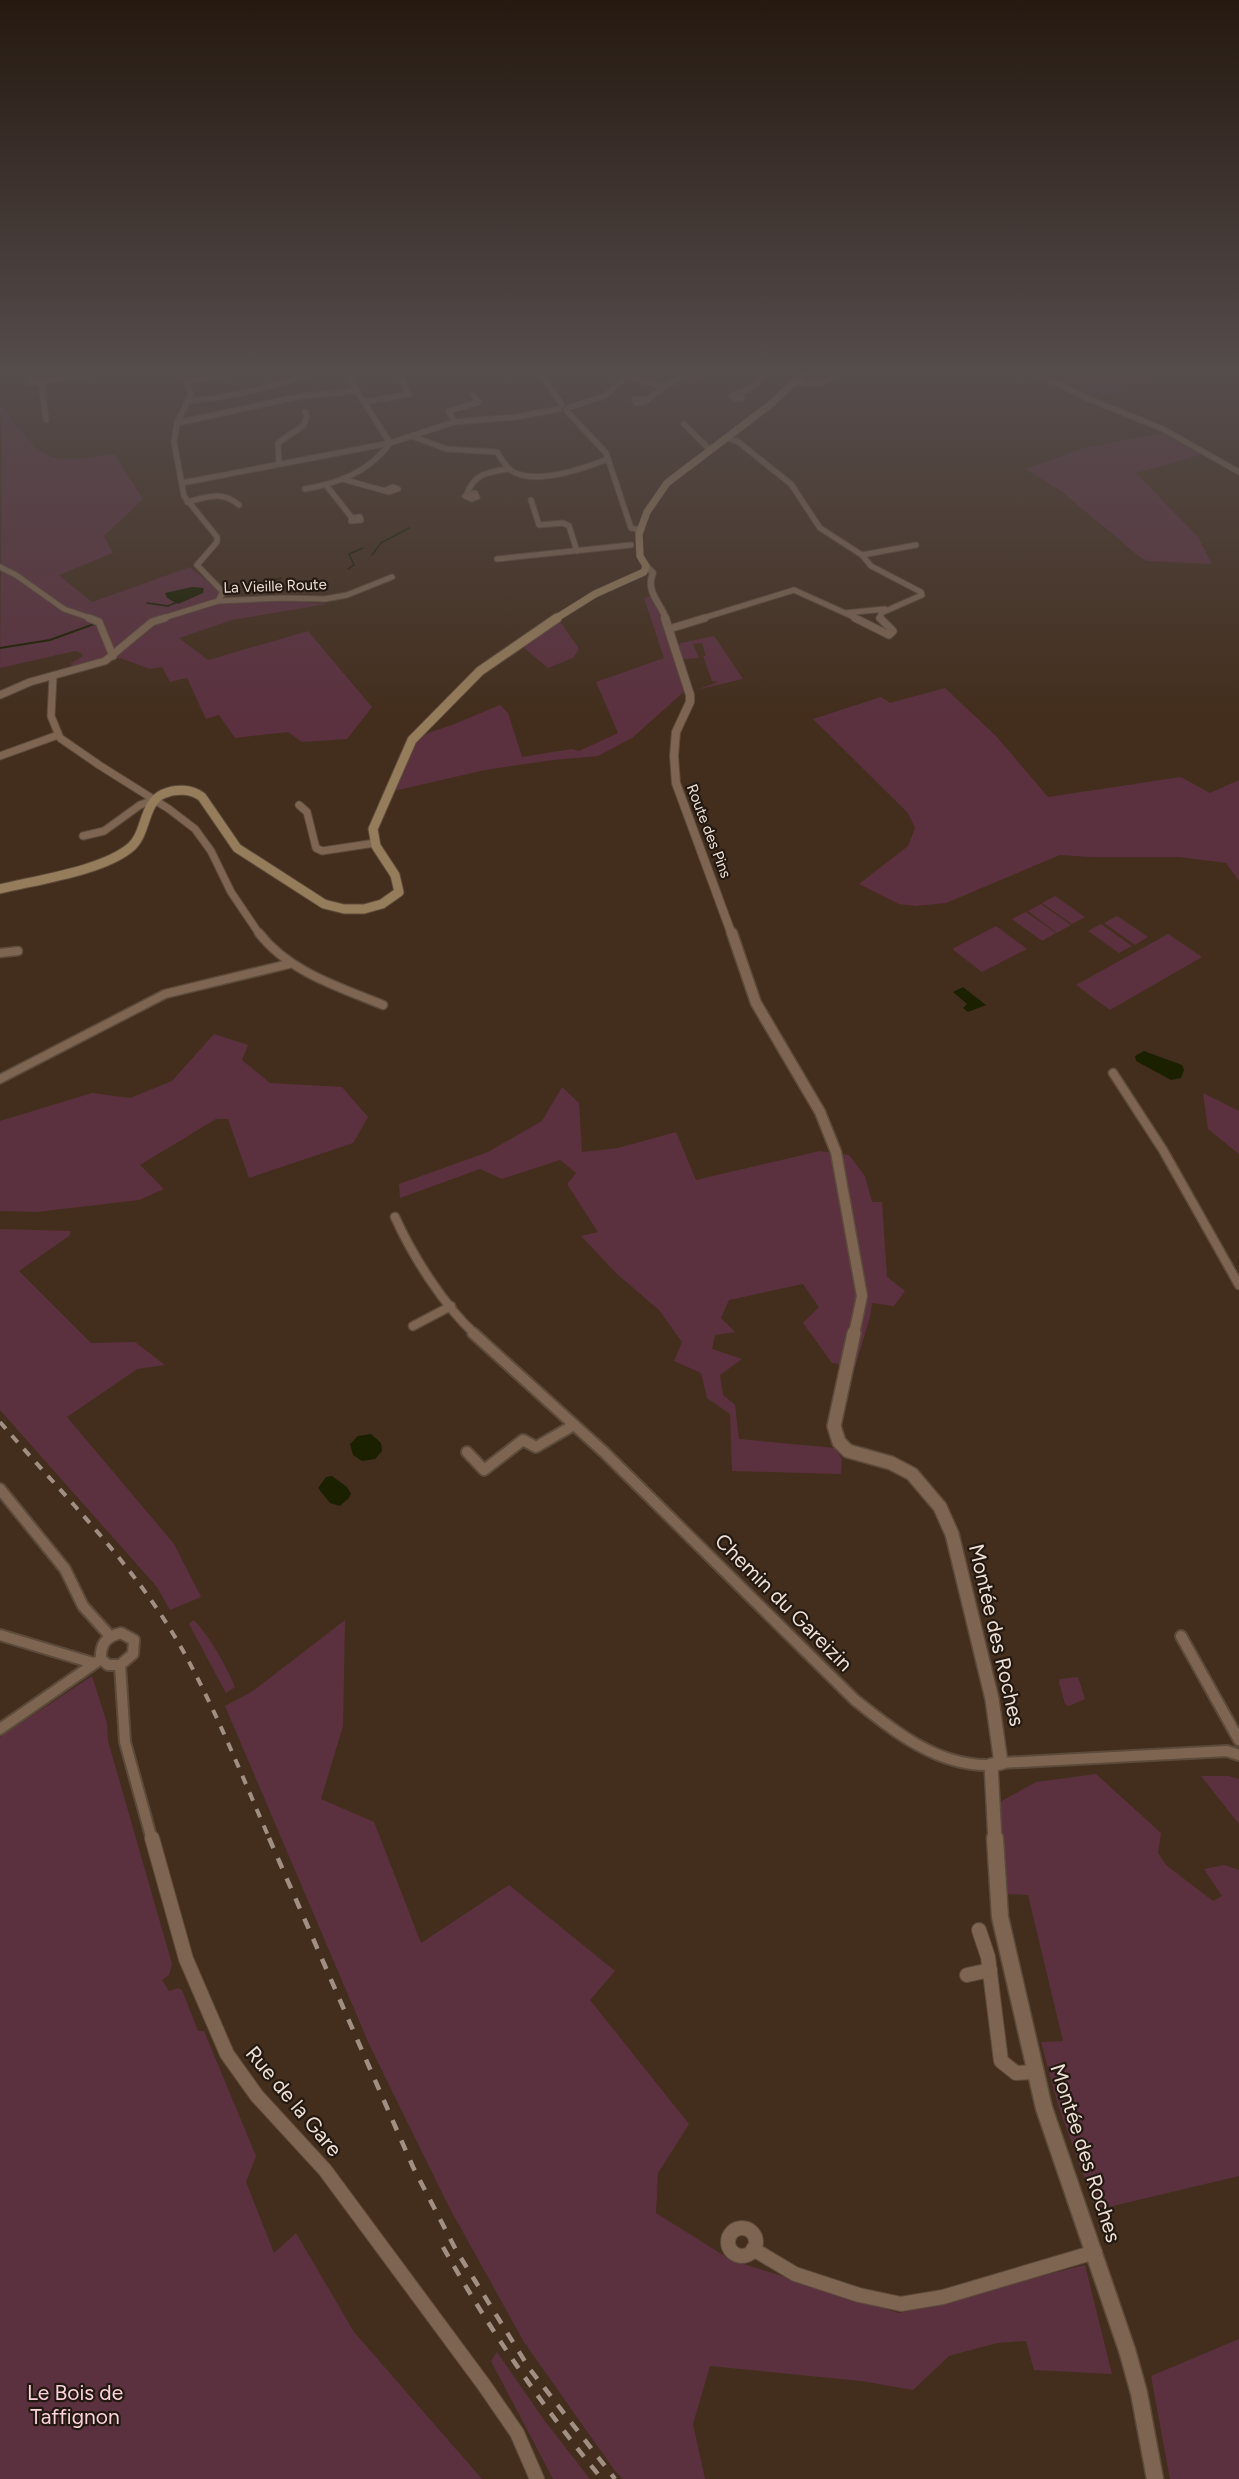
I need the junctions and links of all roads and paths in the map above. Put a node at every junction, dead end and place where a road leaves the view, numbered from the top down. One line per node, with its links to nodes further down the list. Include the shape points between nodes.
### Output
1 (182, 485): 12 (street)
2 (326, 485): 8 (street); 14 (street)
3 (365, 485): 9 (street)
4 (469, 485): 10 (street)
5 (617, 485): 15 (street, via 631,528)
6 (666, 485): 15 (main road)
7 (791, 485): 19 (street, via 820,528)
8 (305, 489)
9 (386, 490)
10 (467, 494)
11 (531, 501): 18 (street, via 538,525 569,526)
12 (188, 502): 13 (street, via 221,494 231,496); 24 (street, via 217,537 197,565 221,588)
13 (238, 505)
14 (352, 518)
15 (640, 530): 16 (main road)
16 (634, 545): 18 (street); 22 (main road)
17 (916, 545): 19 (street)
18 (577, 551): 20 (street)
19 (862, 555): 25 (street, via 871,566 921,592 922,595)
20 (497, 559)
21 (0, 567): 28 (street, via 21,576 58,606 99,622)
22 (650, 574): 27 (street, Route des Pins); 36 (main road, via 595,594 480,671 412,740 373,829)
23 (392, 577): 24 (street, La Vieille Route, via 347,595 325,599)
24 (218, 601): 28 (street, La Vieille Route, via 152,622)
25 (887, 609): 26 (street); 26 (street, via 880,618 893,631 889,635)
26 (845, 613): 27 (street, via 794,590)
27 (669, 629): 41 (street, Route des Pins, via 690,695 676,732 676,783)
28 (113, 656): 29 (street, La Vieille Route)
29 (53, 676): 30 (street, La Vieille Route); 31 (street, via 50,706)
30 (0, 695)
31 (58, 735): 32 (street); 33 (street)
32 (0, 756)
33 (153, 800): 35 (street, via 104,831); 36 (main road, via 179,790 197,793 205,799 226,838 237,848 336,908 375,907 388,903 399,892 399,880); 37 (main road, via 143,833 121,854); 40 (street, via 196,830 253,929)
34 (299, 805): 36 (street, via 306,812 316,848 322,851)
35 (83, 836)
36 (375, 843)
37 (0, 889)
38 (18, 951): 39 (street)
39 (0, 952)
40 (289, 964): 42 (street); 44 (street, via 165,994)
41 (756, 1003): 61 (street, Montée des Roches, via 820,1112 836,1152 862,1296 834,1426 839,1442 848,1451 912,1474 940,1507 951,1534 992,1699)
42 (383, 1005)
43 (1113, 1073): 46 (street, via 1163,1150)
44 (0, 1079)
45 (395, 1217): 47 (street, Chemin du Gareizin, via 406,1241)
46 (1239, 1285)
47 (451, 1306): 48 (street); 49 (street, Chemin du Gareizin, via 470,1330)
48 (413, 1326)
49 (574, 1425): 50 (street, via 536,1447 523,1440 484,1470); 61 (street, Chemin du Gareizin, via 855,1700 887,1726 933,1754 978,1767)
50 (467, 1452)
51 (0, 1489): 53 (street, via 65,1569 83,1606)
52 (0, 1635): 55 (street)
53 (110, 1636): 55 (street, via 102,1644); 56 (street, via 126,1634 134,1640 130,1659)
54 (1180, 1636): 58 (street)
55 (97, 1661): 56 (street); 57 (street)
56 (120, 1665): 68 (street, Rue de la Gare, via 122,1721 131,1765 186,1959 227,2054 257,2096 332,2179 484,2385 517,2433)
57 (0, 1729)
58 (1239, 1740)
59 (1233, 1749): 60 (street); 61 (street, Chemin du Gareizin)
60 (1239, 1755)
61 (996, 1764): 65 (street, Montée des Roches, via 1000,1917)
62 (979, 1930): 63 (street)
63 (990, 1970): 64 (street); 65 (street, via 1001,2061 1016,2073)
64 (967, 1975)
65 (1035, 2072): 67 (street, Montée des Roches)
66 (753, 2249): 67 (street, via 795,2274 901,2304 943,2297)
67 (1095, 2252): 69 (street, Montée des Roches, via 1139,2393)
68 (537, 2479)
69 (1155, 2479)

